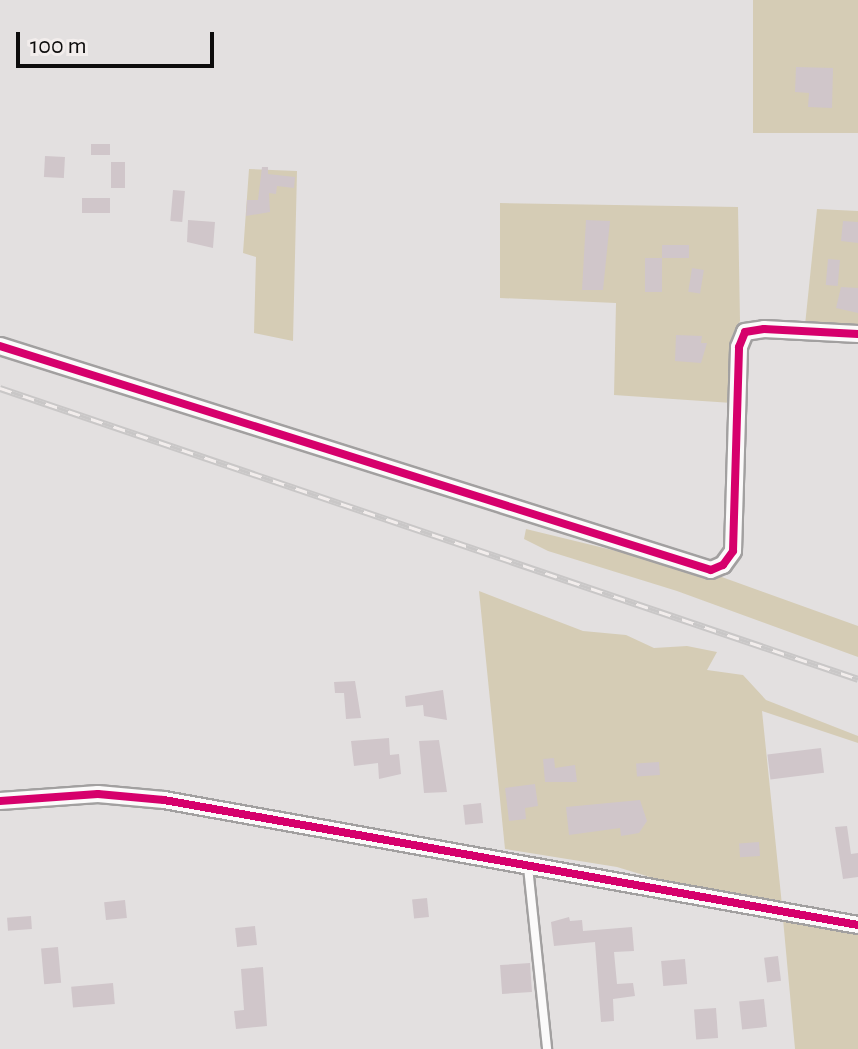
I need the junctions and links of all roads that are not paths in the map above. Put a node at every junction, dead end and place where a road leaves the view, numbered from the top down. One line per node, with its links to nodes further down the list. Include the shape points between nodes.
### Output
1 (858, 334): 2 (street, via 745,332 739,347 733,551 723,565 711,570)
2 (0, 346)
3 (0, 801): 4 (street, via 98,794 149,798)
4 (528, 866): 5 (street); 6 (lane)
5 (858, 925)
6 (547, 1049)

